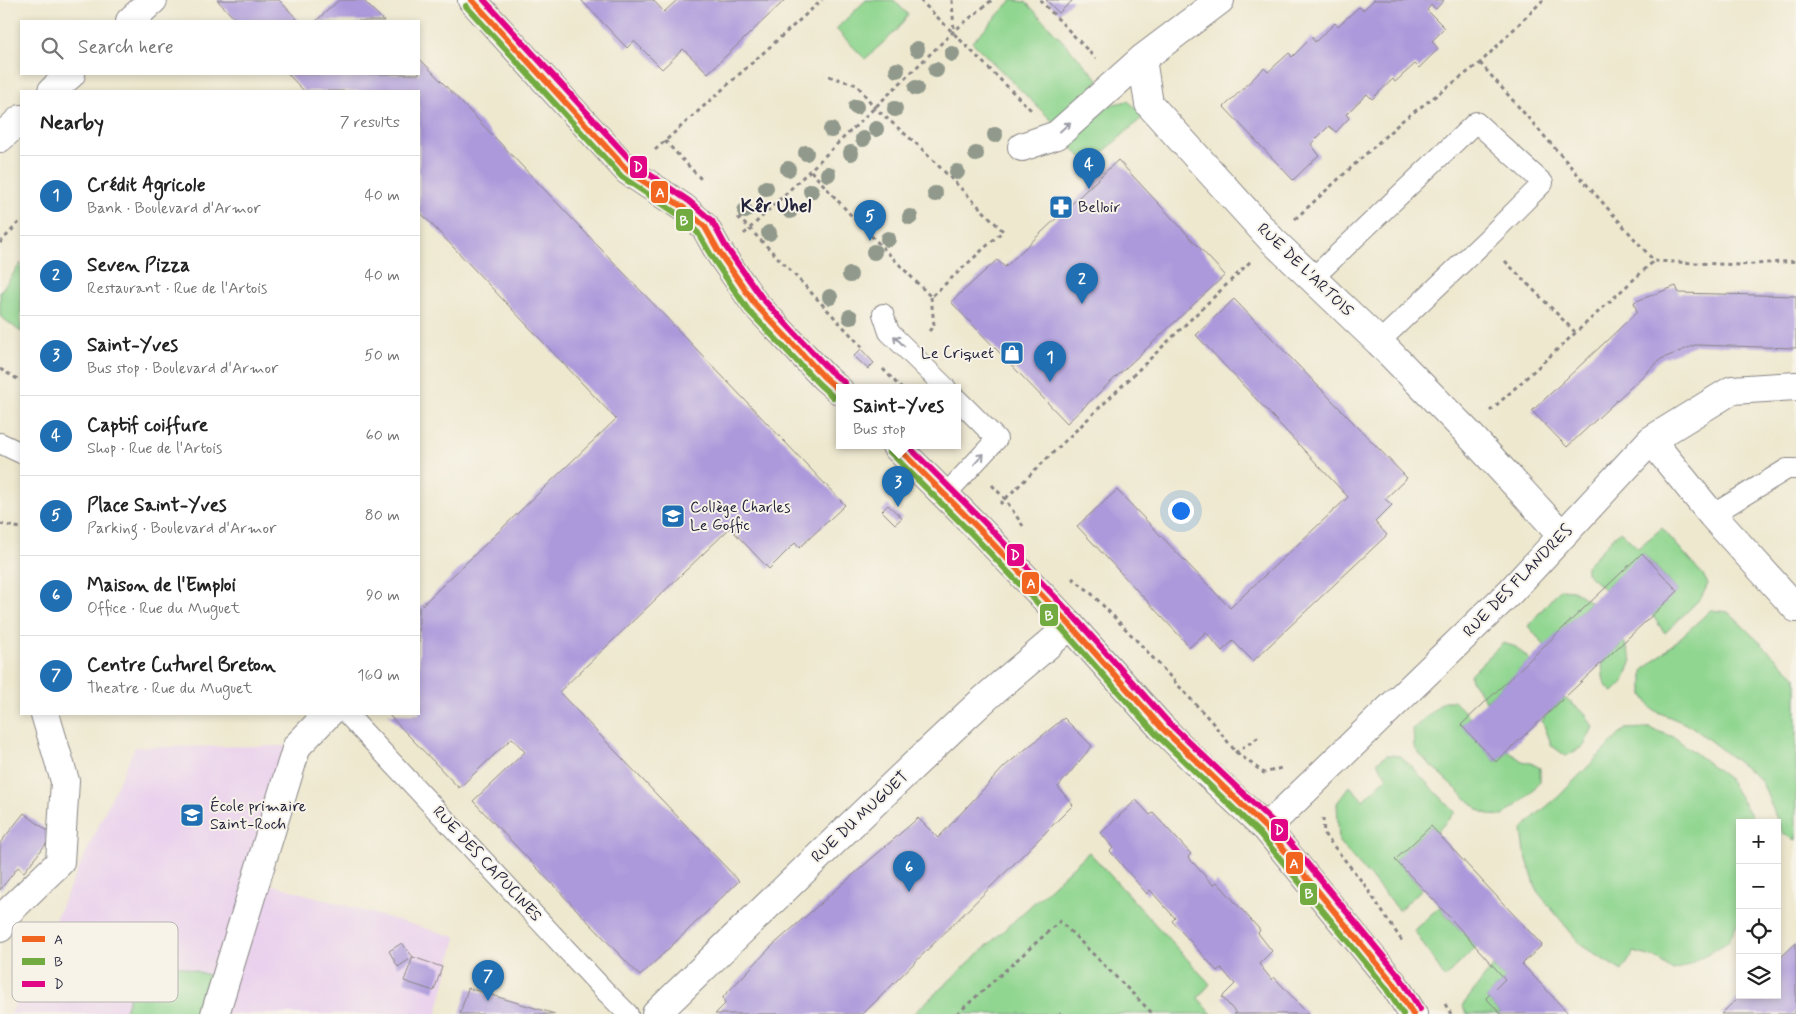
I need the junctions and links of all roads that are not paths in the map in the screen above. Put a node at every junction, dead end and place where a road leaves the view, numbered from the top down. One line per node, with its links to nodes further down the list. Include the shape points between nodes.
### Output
1 (153, 0): 4 (street)
2 (472, 0): 16 (street, via 628,171 684,208 705,227 755,304)
3 (1220, 0): 5 (street)
4 (131, 20)
5 (1142, 59): 10 (street, one-way to 5, via 1056,135); 11 (street, RUE DE L'ARTOIS, via 1148,104 1272,240)
6 (70, 75): 7 (street)
7 (53, 90)
8 (20, 120): 9 (street)
9 (0, 138)
10 (1022, 147)
11 (1312, 279): 13 (street, RUE DE L'ARTOIS); 13 (lane, via 1476,122 1543,183)
12 (883, 314): 14 (lane, one-way to 12, via 889,332)
13 (1379, 342): 25 (street, RUE DE L'ARTOIS)
14 (942, 384)
15 (1796, 386): 18 (street, RUE DES FLANDRES, via 1732,390)
16 (836, 387)
17 (961, 403): 23 (lane, one-way to 17, via 997,439)
18 (1651, 440): 24 (street); 25 (street, RUE DES FLANDRES)
19 (0, 443): 21 (lane)
20 (899, 449): 23 (street)
21 (20, 453)
22 (1796, 469): 24 (lane, via 1787,469)
23 (946, 495): 27 (street)
24 (1712, 515): 26 (street)
25 (1563, 536): 31 (street, RUE DES FLANDRES, via 1511,591)
26 (1796, 608)
27 (1070, 625): 31 (street, via 1160,727); 35 (street, RUE DU MUGUET, via 973,710)
28 (45, 715): 32 (street, via 65,781 60,862 2,918)
29 (327, 715): 33 (street, via 297,746)
30 (348, 715): 34 (lane, RUE DES CAPUCINES)
31 (1266, 828): 36 (street, via 1393,983)
32 (0, 928)
33 (215, 1014)
34 (628, 1014)
35 (656, 1014)
36 (1414, 1014)

